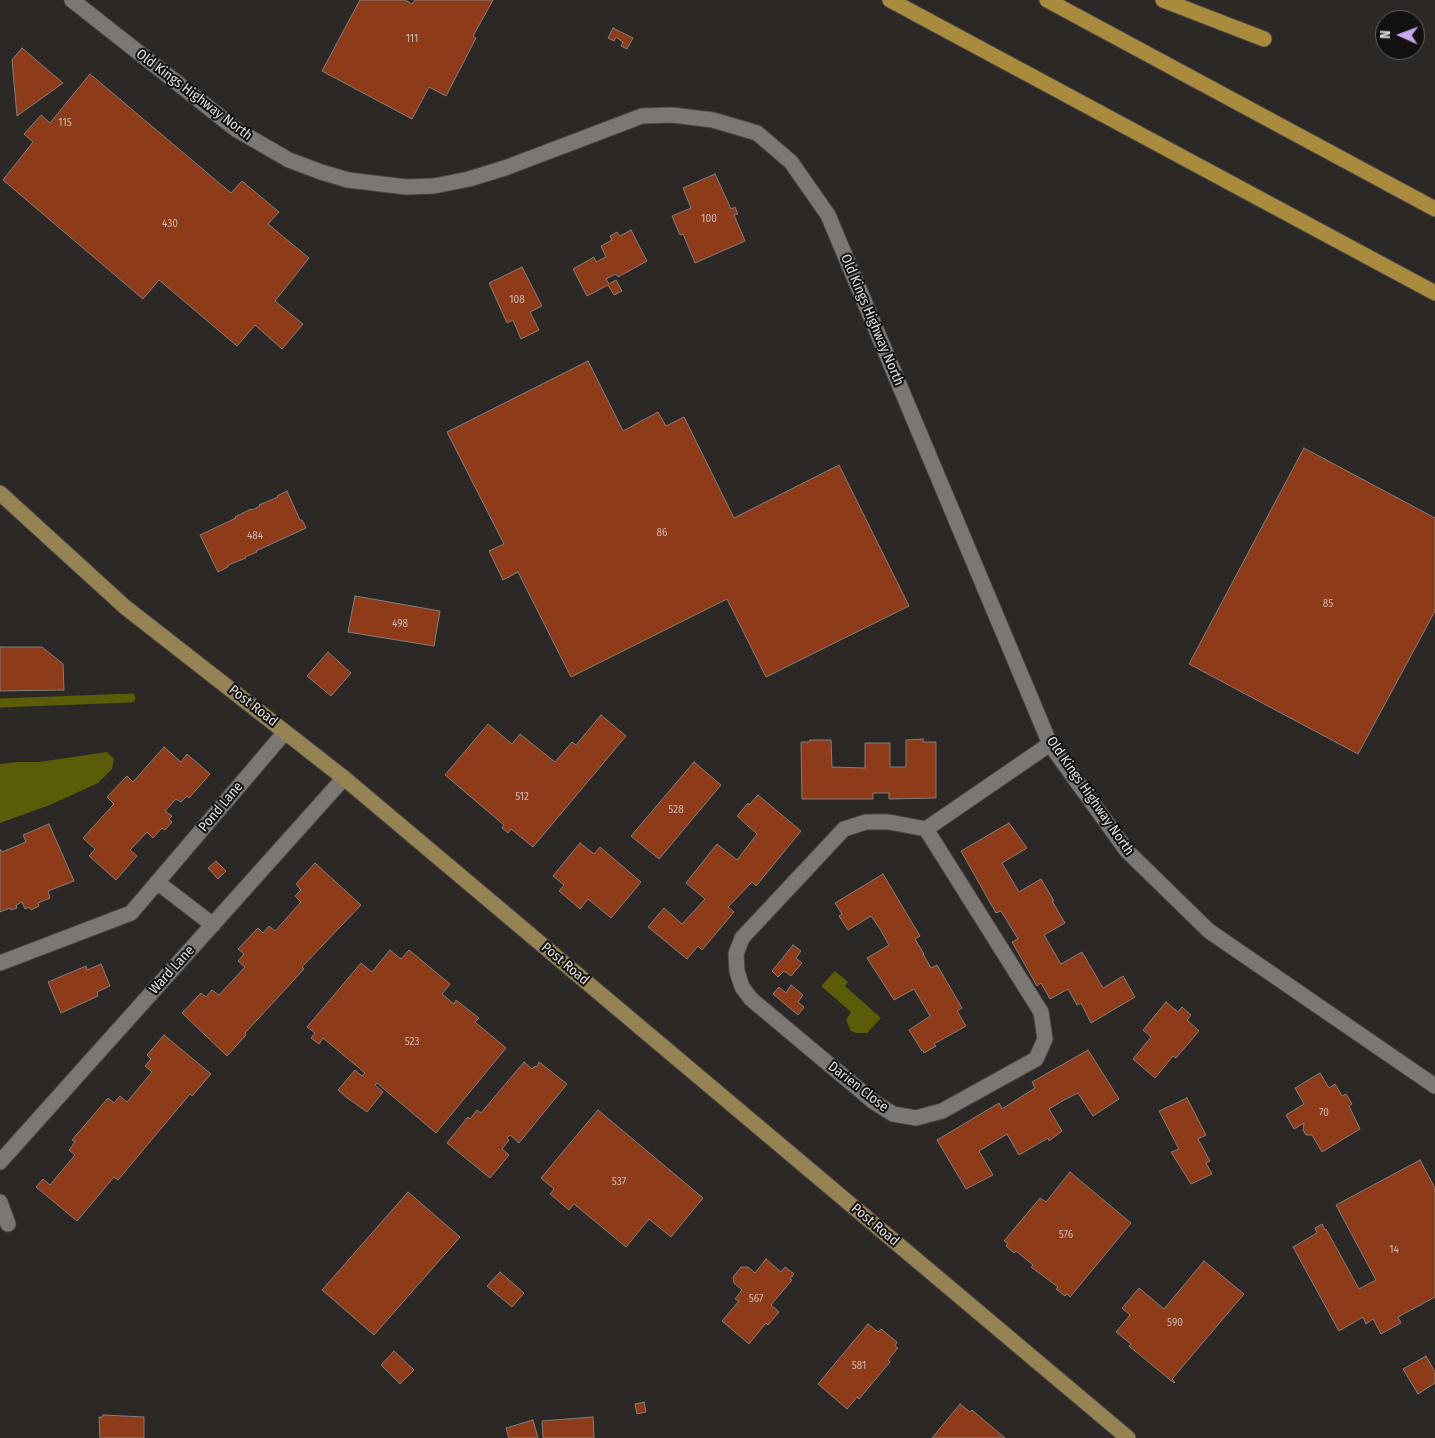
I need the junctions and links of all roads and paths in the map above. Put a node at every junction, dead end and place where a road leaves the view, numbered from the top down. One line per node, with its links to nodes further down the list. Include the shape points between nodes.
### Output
1 (72, 0): 10 (street, Old Kings Highway North, via 238,130 289,160 348,180 406,187 434,186 469,179 642,116 672,114 713,120 757,133 791,162 828,215)
2 (890, 0): 7 (highway)
3 (1046, 0): 6 (highway)
4 (1163, 0): 5 (highway)
5 (1264, 38)
6 (1435, 209)
7 (1435, 293)
8 (0, 493): 9 (main road, Post Road, via 125,607)
9 (285, 732): 11 (main road, Post Road); 13 (street, Pond Lane)
10 (1050, 744): 12 (street); 16 (street, Old Kings Highway North, via 1127,852 1209,931)
11 (344, 778): 14 (street, Ward Lane); 20 (main road, Post Road)
12 (926, 829): 12 (street, Darien Close, via 889,822 866,822 844,829 742,938 736,954 742,987 751,999 874,1102 893,1114 916,1118 942,1111 1036,1059 1045,1039 1041,1012)
13 (157, 882): 14 (street); 15 (street, Pond Lane, via 131,913)
14 (212, 925): 17 (street, Ward Lane)
15 (0, 963)
16 (1435, 1086)
17 (0, 1162)
18 (0, 1202): 19 (street)
19 (8, 1224)
20 (1128, 1438)

